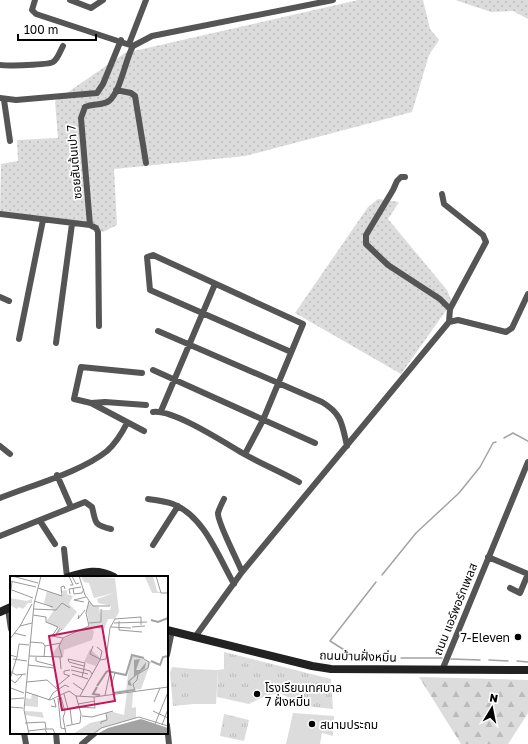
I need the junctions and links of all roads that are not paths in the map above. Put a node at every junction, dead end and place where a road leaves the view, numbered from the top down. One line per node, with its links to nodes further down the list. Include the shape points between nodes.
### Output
1 (35, 0): 6 (street, via 32,10 36,14)
2 (70, 0): 3 (street, via 91,8)
3 (103, 0)
4 (146, 0): 7 (street, ซอยสันต้นเปา 7)
5 (333, 0): 7 (street, via 152,36)
6 (121, 40): 7 (street); 11 (street, via 97,93)
7 (131, 45): 10 (street, ซอยสันต้นเปา 7)
8 (63, 46): 9 (street, via 57,59 50,63 10,67)
9 (0, 65)
10 (116, 90): 13 (street, via 135,96); 19 (street, ซอยสันต้นเปา 7, via 104,104 92,103 85,107 81,118)
11 (2, 99): 12 (street)
12 (10, 141)
13 (146, 163)
14 (405, 177): 24 (street, via 397,181 366,235 366,244 388,265 440,299)
15 (442, 194): 24 (street, via 444,204 483,235 486,242)
16 (0, 214): 17 (street)
17 (43, 220): 18 (street); 29 (street)
18 (72, 224): 19 (street); 30 (street)
19 (90, 225): 27 (street, via 98,232)
20 (215, 284): 25 (street); 25 (street, via 153,255 147,257 150,290); 32 (street, via 303,324)
21 (528, 294): 26 (street, via 512,328 506,332 458,320)
22 (0, 297): 23 (street)
23 (9, 301)
24 (450, 309): 26 (street)
25 (203, 314): 31 (street); 32 (street)
26 (449, 322): 46 (street)
27 (99, 326)
28 (158, 331): 31 (street)
29 (19, 339)
30 (56, 343)
31 (189, 345): 35 (street); 36 (street)
32 (291, 352): 36 (street)
33 (152, 370): 35 (street)
34 (142, 373): 37 (street, via 81,367 74,399)
35 (174, 380): 39 (street); 41 (street)
36 (277, 384): 41 (street); 46 (street, via 334,409 341,420)
37 (91, 403): 38 (street); 42 (street)
38 (146, 405)
39 (161, 411): 40 (street); 48 (street)
40 (153, 412)
41 (263, 420): 44 (street); 48 (street)
42 (127, 423): 43 (street); 50 (street, via 120,436 107,450 84,465)
43 (144, 431)
44 (315, 443)
45 (0, 446): 47 (street)
46 (347, 446): 64 (street)
47 (10, 454)
48 (245, 454): 51 (street)
49 (528, 462): 63 (street, ถนน แอร์พอร์ทเพลส)
50 (57, 475): 52 (street); 56 (street)
51 (299, 482)
52 (0, 498)
53 (224, 498): 64 (street, via 218,513 220,526)
54 (148, 499): 55 (street)
55 (178, 506): 61 (street); 69 (street, via 202,528)
56 (71, 507): 57 (street); 58 (street, via 87,503 92,507 96,523)
57 (40, 520): 59 (street); 60 (street)
58 (111, 529)
59 (0, 536)
60 (55, 544)
61 (153, 545)
62 (64, 549): 66 (street)
63 (488, 557): 65 (street, ถนน แอร์พอร์ทเพลส); 76 (street, ถนน แอร์พอร์ทเพลส)
64 (242, 572): 69 (street)
65 (528, 574): 70 (street, ถนน แอร์พอร์ทเพลส, via 520,593)
66 (67, 576)
67 (71, 576): 68 (street, via 95,570)
68 (112, 576)
69 (234, 584): 74 (street)
70 (510, 588)
71 (6, 609): 72 (street)
72 (10, 625)
73 (169, 631): 74 (street, ถนนบ้านฝั่งหมิ่น); 75 (street)
74 (195, 637): 76 (street, ถนนบ้านฝั่งหมิ่น, via 331,669)
75 (168, 643)
76 (442, 668): 77 (street, ถนนบ้านฝั่งหมิ่น)
77 (528, 670)
78 (24, 734): 82 (street)
79 (56, 734): 83 (street)
80 (94, 734): 84 (street)
81 (168, 734): 85 (street)
82 (26, 744)
83 (57, 744)
84 (82, 744)
85 (169, 744)

